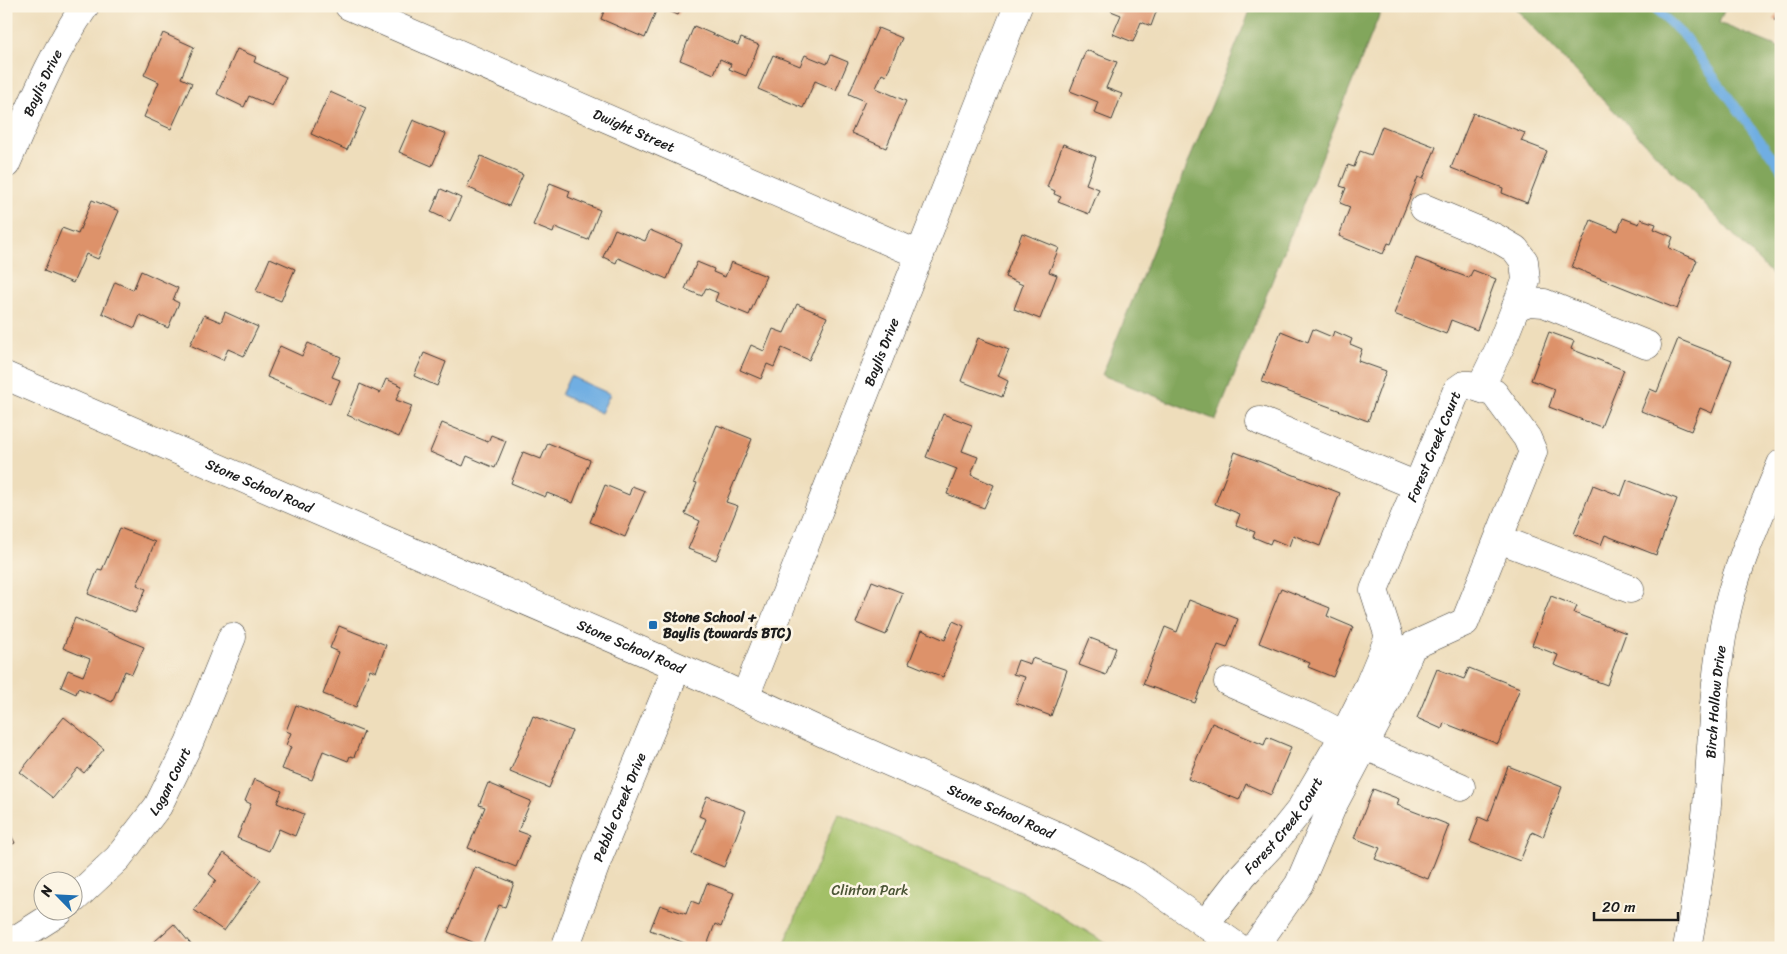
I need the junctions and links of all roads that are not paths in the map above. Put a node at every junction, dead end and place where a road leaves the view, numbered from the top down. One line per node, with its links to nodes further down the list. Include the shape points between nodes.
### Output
1 (85, 6): 4 (street, Baylis Drive, via 44,78)
2 (349, 6): 6 (street, Dwight Street)
3 (1018, 6): 6 (street, Baylis Drive)
4 (6, 164)
5 (1424, 208): 7 (street, via 1515,249 1524,261 1526,281)
6 (920, 255): 21 (street, Baylis Drive)
7 (1516, 307): 8 (street, via 1529,302 1544,303); 10 (street)
8 (1647, 345)
9 (6, 376): 19 (street, Stone School Road)
10 (1480, 388): 13 (street, Forest Creek Court, via 1464,385 1457,390); 15 (street, Forest Creek Court, via 1494,393 1527,438 1533,452)
11 (1260, 421): 13 (street)
12 (1781, 464): 14 (street, Birch Hollow Drive)
13 (1417, 486): 18 (street, Forest Creek Court, via 1374,590)
14 (1772, 511): 31 (street, Birch Hollow Drive, via 1740,566 1725,619 1716,679 1697,895)
15 (1499, 539): 16 (street); 18 (street, Forest Creek Court, via 1465,622)
16 (1630, 589)
17 (232, 637): 24 (street, Logan Court, via 189,743 158,806 118,858)
18 (1400, 642): 22 (street, Forest Creek Court, via 1369,685)
19 (677, 667): 21 (street, Stone School Road); 28 (street, Pebble Creek Drive)
20 (1228, 682): 22 (street)
21 (745, 697): 26 (street, Stone School Road, via 1060,838 1137,876)
22 (1354, 740): 23 (street); 26 (street, Forest Creek Court); 30 (street, Forest Creek Court, via 1332,807 1299,884)
23 (1461, 787)
24 (82, 892)
25 (43, 922): 27 (street)
26 (1206, 924): 29 (street, Stone School Road)
27 (6, 944)
28 (565, 948)
29 (1239, 948)
30 (1254, 948)
31 (1687, 948)

